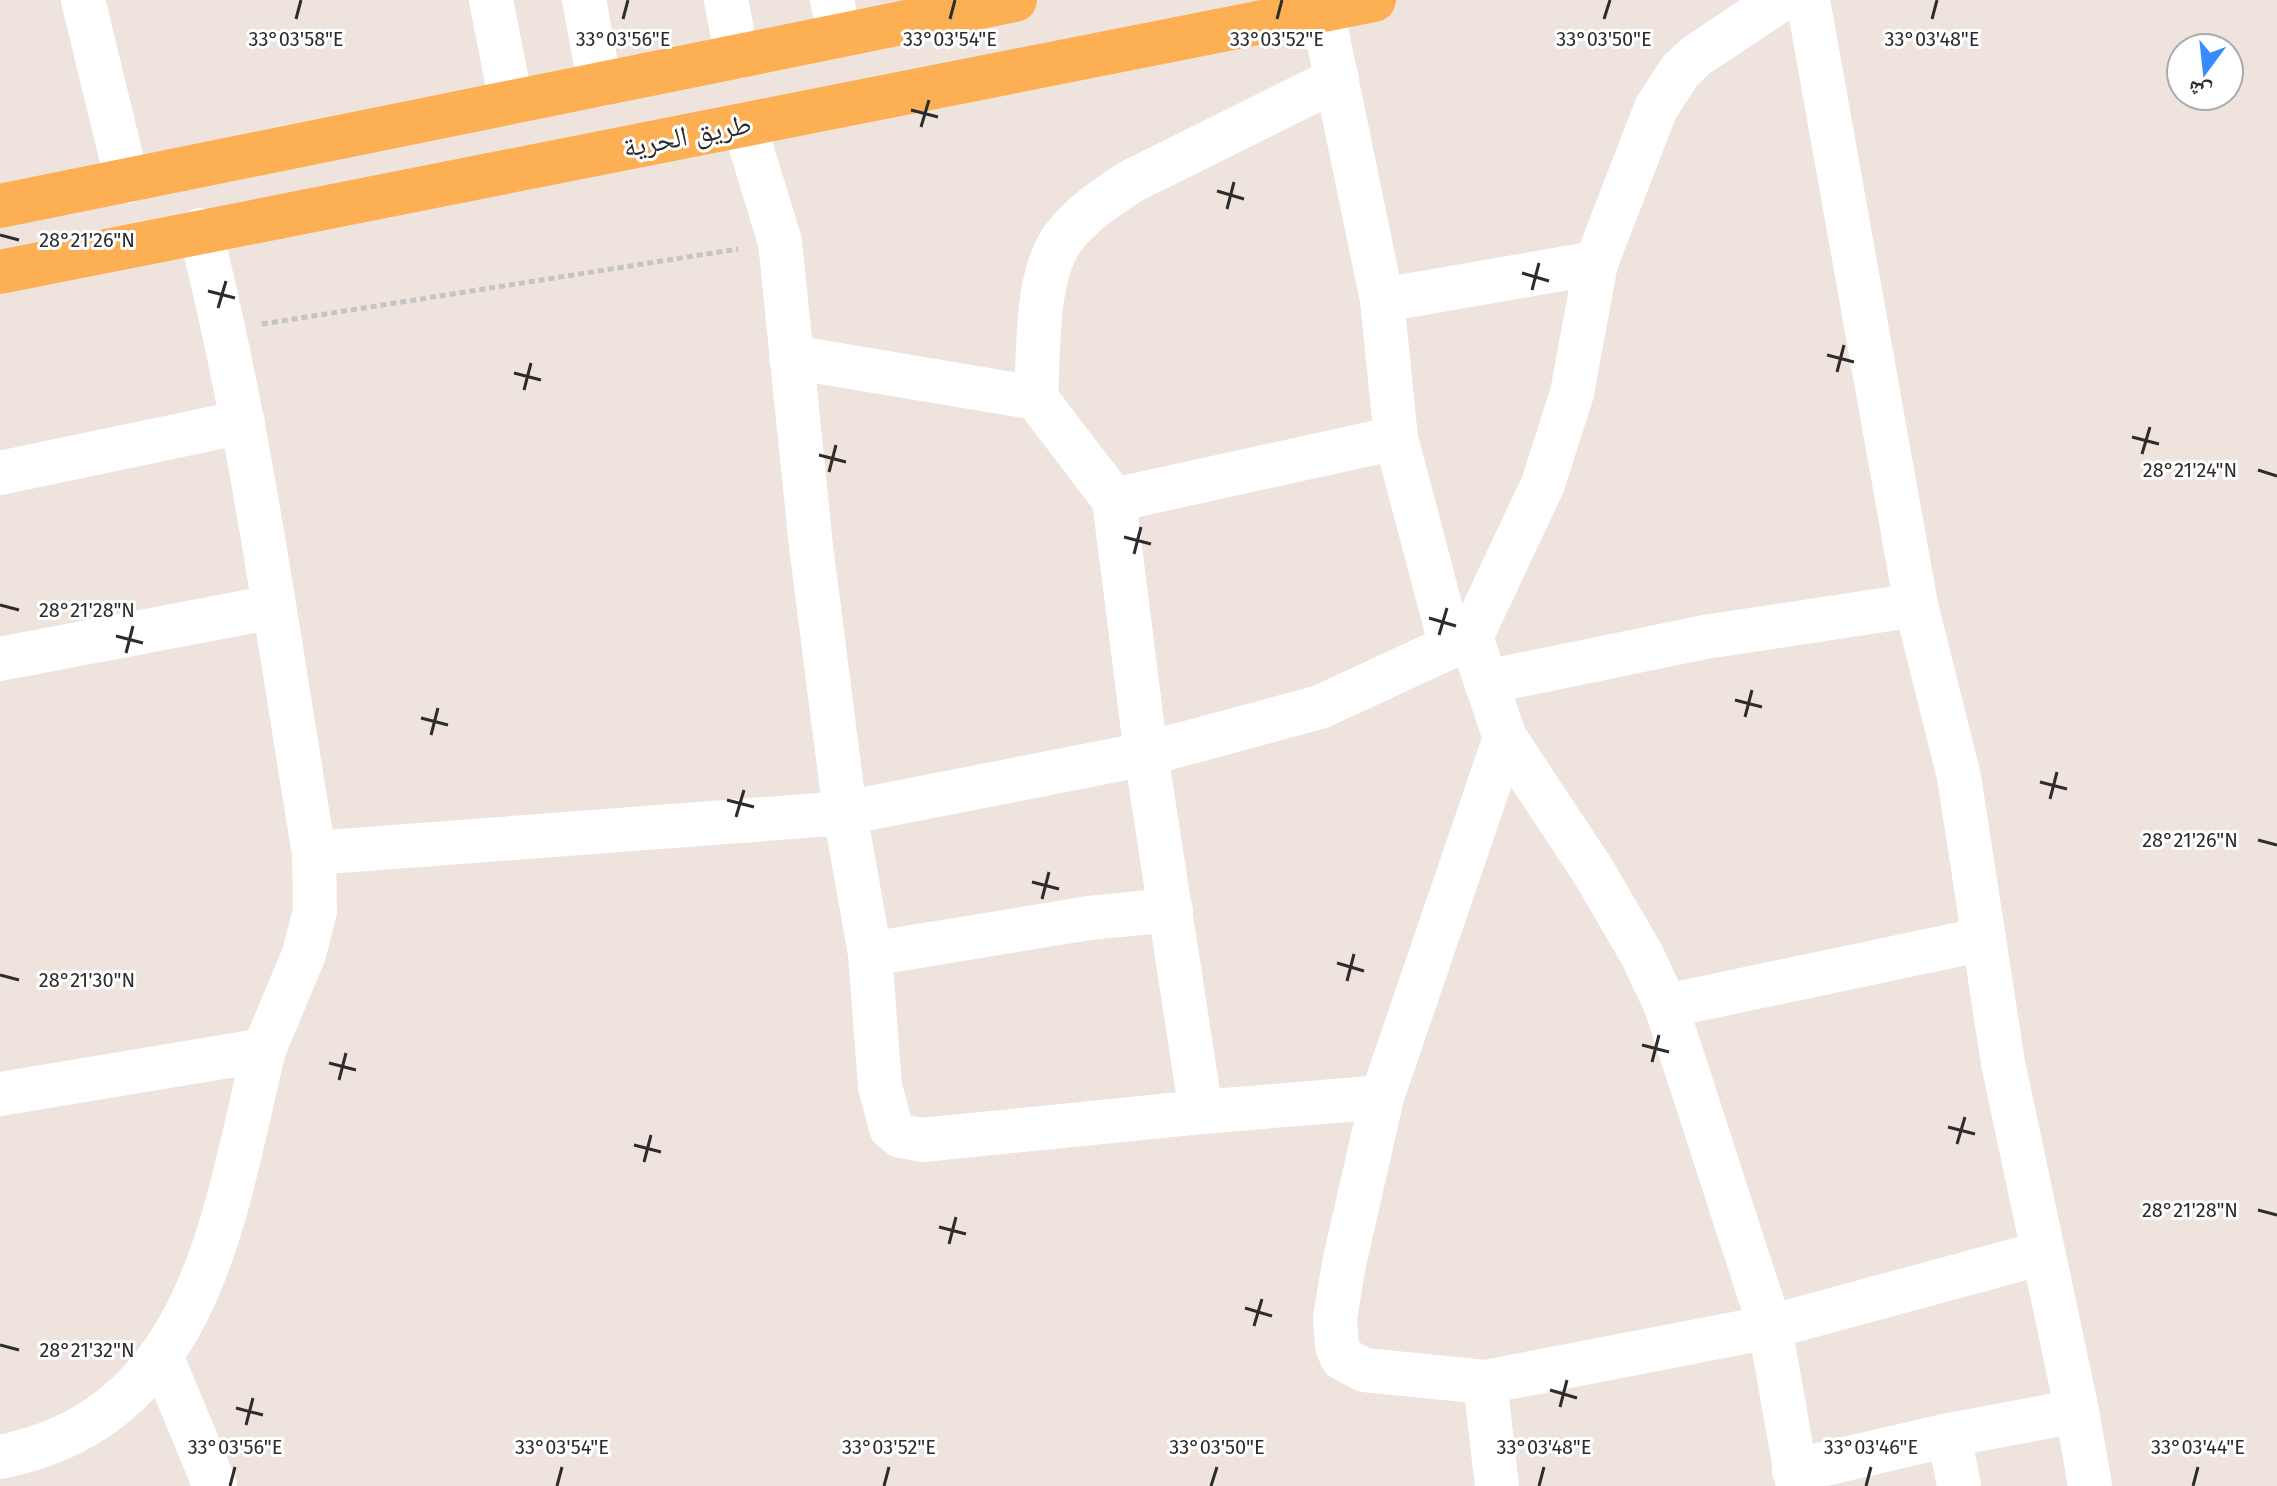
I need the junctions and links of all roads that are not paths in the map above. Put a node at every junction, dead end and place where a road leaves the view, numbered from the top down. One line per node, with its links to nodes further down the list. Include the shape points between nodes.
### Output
1 (83, 0): 16 (street)
2 (491, 0): 14 (street)
3 (584, 0): 13 (street)
4 (726, 0): 11 (street)
5 (1015, 0): 10 (main road)
6 (1374, 0): 9 (main road, طريق الحرية)
7 (1780, 0): 19 (street, via 1696,56 1666,89)
8 (1808, 0): 28 (street)
9 (1322, 10): 12 (street); 15 (main road, طريق الحرية)
10 (836, 18): 11 (main road)
11 (737, 57): 13 (main road)
12 (1337, 79): 21 (street); 23 (street, via 1130,182 1082,217 1050,261)
13 (600, 85): 14 (main road)
14 (511, 102): 16 (main road)
15 (744, 124): 18 (main road, طريق الحرية); 22 (street, via 780,242)
16 (127, 181): 17 (main road)
17 (0, 206)
18 (200, 230): 20 (main road, طريق الحرية); 24 (street)
19 (1596, 263): 21 (street); 30 (street, via 1572,393 1543,484)
20 (0, 272)
21 (1382, 300): 25 (street)
22 (791, 357): 23 (street); 35 (street)
23 (1036, 398): 27 (street)
24 (243, 422): 26 (street); 29 (street)
25 (1396, 438): 27 (street); 30 (street)
26 (0, 473)
27 (1114, 500): 34 (street)
28 (1916, 605): 32 (street, via 1705,637); 38 (street, via 1959,777)
29 (273, 607): 31 (street); 36 (street)
30 (1461, 642): 32 (street); 34 (street, via 1320,707)
31 (0, 659)
32 (1486, 682): 33 (street)
33 (1505, 738): 40 (street, via 1593,871); 43 (street)
34 (1146, 754): 35 (street); 37 (street)
35 (845, 813): 36 (street); 39 (street)
36 (314, 853): 41 (street, via 315,911 304,954)
37 (1171, 910): 39 (street); 44 (street)
38 (1984, 939): 40 (street); 45 (street)
39 (870, 954): 44 (street, via 880,1086 891,1128 901,1136 922,1140)
40 (1666, 1006): 46 (street)
41 (264, 1050): 42 (street); 47 (street, via 215,1249)
42 (0, 1094)
43 (1382, 1097): 44 (street); 48 (street, via 1344,1264 1335,1318 1337,1346 1342,1358 1364,1370)
44 (1201, 1112)
45 (2042, 1253): 46 (street); 49 (street)
46 (1770, 1327): 48 (street); 52 (street)
47 (162, 1358): 51 (street, via 99,1417 29,1452); 53 (street)
48 (1485, 1382): 54 (street)
49 (2077, 1411): 50 (street); 56 (street)
50 (1949, 1435): 52 (street); 55 (street)
51 (0, 1457)
52 (1796, 1478)
53 (215, 1486)
54 (1497, 1486)
55 (1959, 1486)
56 (2090, 1486)

